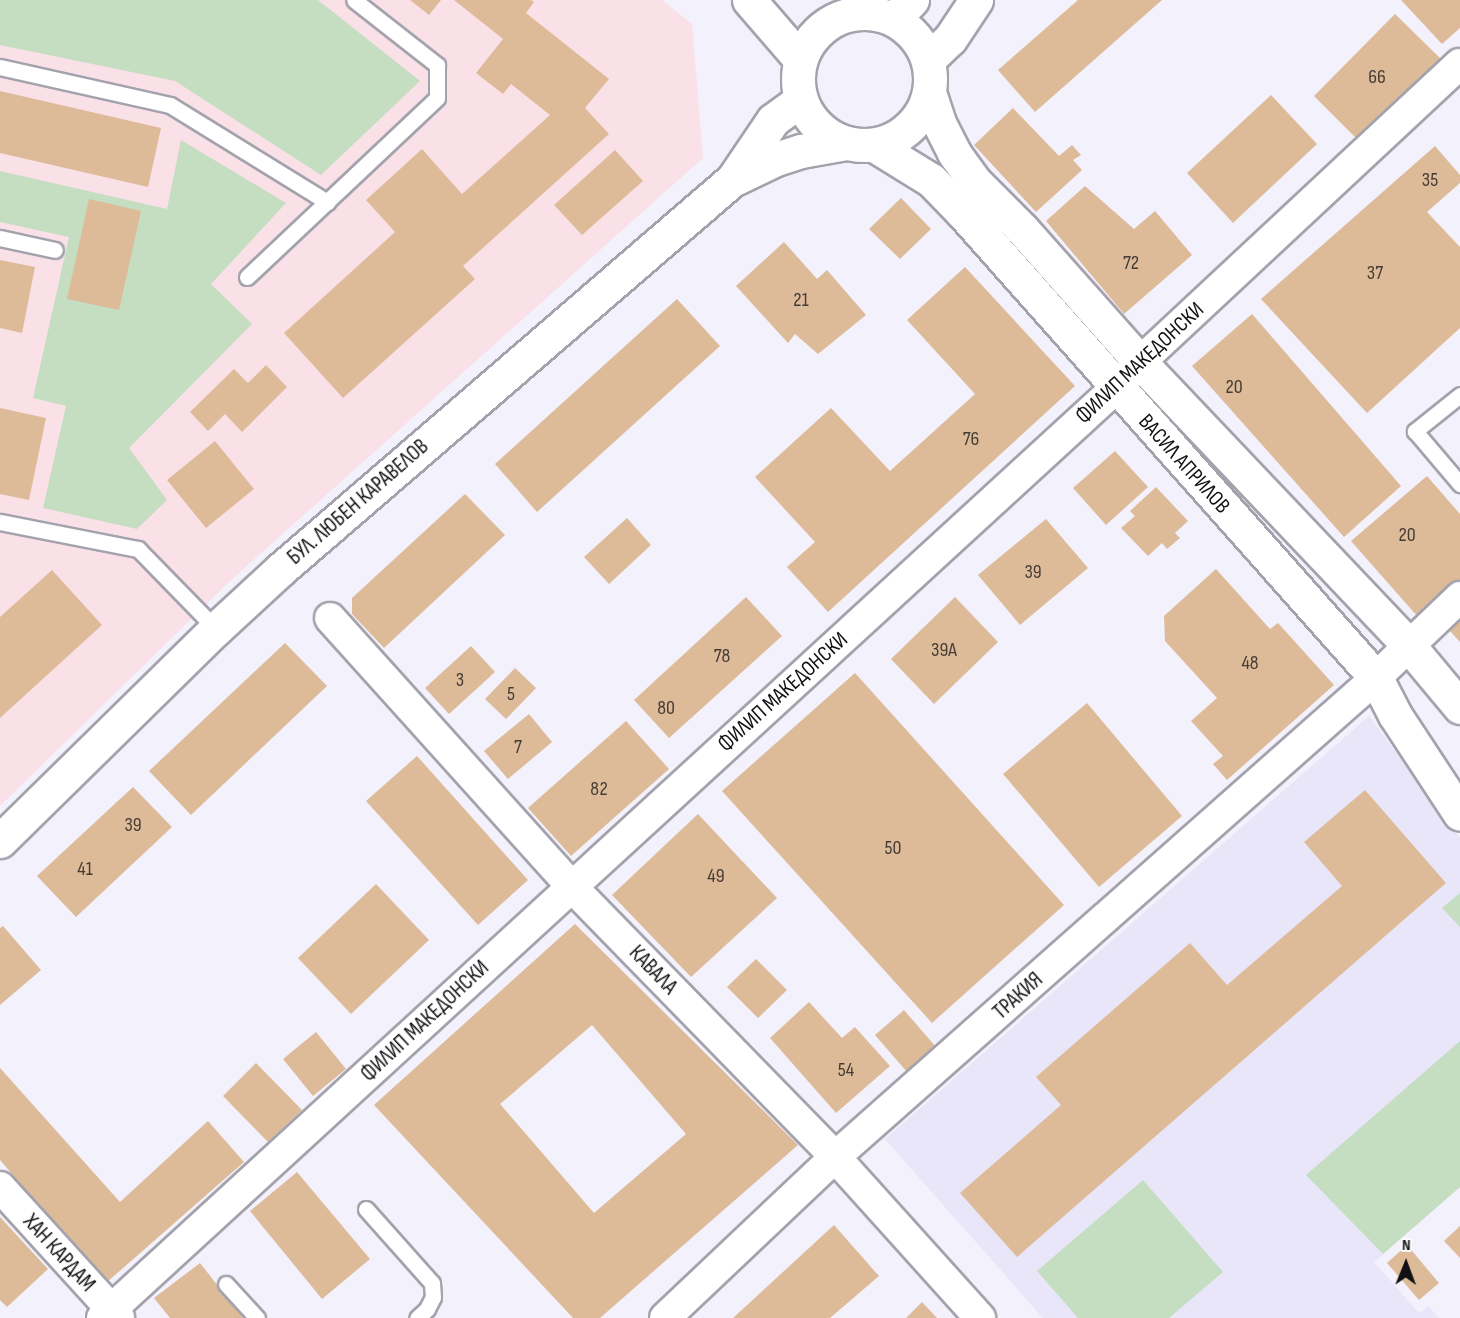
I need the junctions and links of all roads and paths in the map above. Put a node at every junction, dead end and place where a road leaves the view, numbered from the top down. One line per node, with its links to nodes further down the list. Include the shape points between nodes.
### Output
1 (354, 0): 14 (lane, via 437,65 436,98)
2 (749, 0): 6 (main road)
3 (976, 0): 7 (main road, via 950,39)
4 (851, 6): 5 (main road, via 878,12); 6 (main road, via 816,32)
5 (903, 9): 7 (main road)
6 (800, 59): 11 (main road, via 797,80)
7 (929, 59): 10 (main road)
8 (1460, 64): 18 (street, ФИЛИП МАКЕДОНСКИ)
9 (0, 67): 14 (lane, via 170,105)
10 (930, 94): 12 (main road, via 918,118 899,136); 18 (main road, ВАСИЛ АПРИЛОВ, via 954,153 975,182)
11 (801, 100): 12 (main road, via 811,119 827,134); 13 (main road, БУЛ. ЛЮБЕН КАРАВЕЛОВ, via 773,120)
12 (860, 144): 13 (main road, БУЛ. ЛЮБЕН КАРАВЕЛОВ, via 785,156); 19 (main road, ВАСИЛ АПРИЛОВ, via 932,180)
13 (732, 180): 25 (main road, БУЛ. ЛЮБЕН КАРАВЕЛОВ)
14 (327, 202): 17 (lane)
15 (0, 238): 16 (lane)
16 (55, 250)
17 (247, 277)
18 (1140, 362): 19 (street, ФИЛИП МАКЕДОНСКИ); 26 (main road, ВАСИЛ АПРИЛОВ)
19 (1116, 388): 27 (main road, ВАСИЛ АПРИЛОВ); 31 (street, ФИЛИП МАКЕДОНСКИ)
20 (1460, 394): 21 (lane, via 1415,431)
21 (1460, 484)
22 (0, 522): 25 (lane, via 138,549)
23 (1460, 597): 26 (street)
24 (330, 618): 31 (street, КАВАЛА)
25 (216, 629): 30 (main road, БУЛ. ЛЮБЕН КАРАВЕЛОВ)
26 (1410, 647): 27 (street, ТРАКИЯ); 28 (main road, ВАСИЛ АПРИЛОВ)
27 (1376, 678): 29 (main road, ВАСИЛ АПРИЛОВ, via 1395,715); 32 (street, ТРАКИЯ)
28 (1460, 706)
29 (1460, 814)
30 (0, 841)
31 (571, 886): 32 (street, КАВАЛА); 36 (street, ФИЛИП МАКЕДОНСКИ)
32 (835, 1157): 39 (street, ТРАКИЯ); 40 (street, КАВАЛА)
33 (0, 1187): 36 (street, ХАН КАРДАМ)
34 (366, 1209): 38 (lane, via 432,1283 433,1296)
35 (226, 1284): 37 (lane)
36 (111, 1315)
37 (257, 1318)
38 (417, 1318)
39 (664, 1318)
40 (980, 1318)

